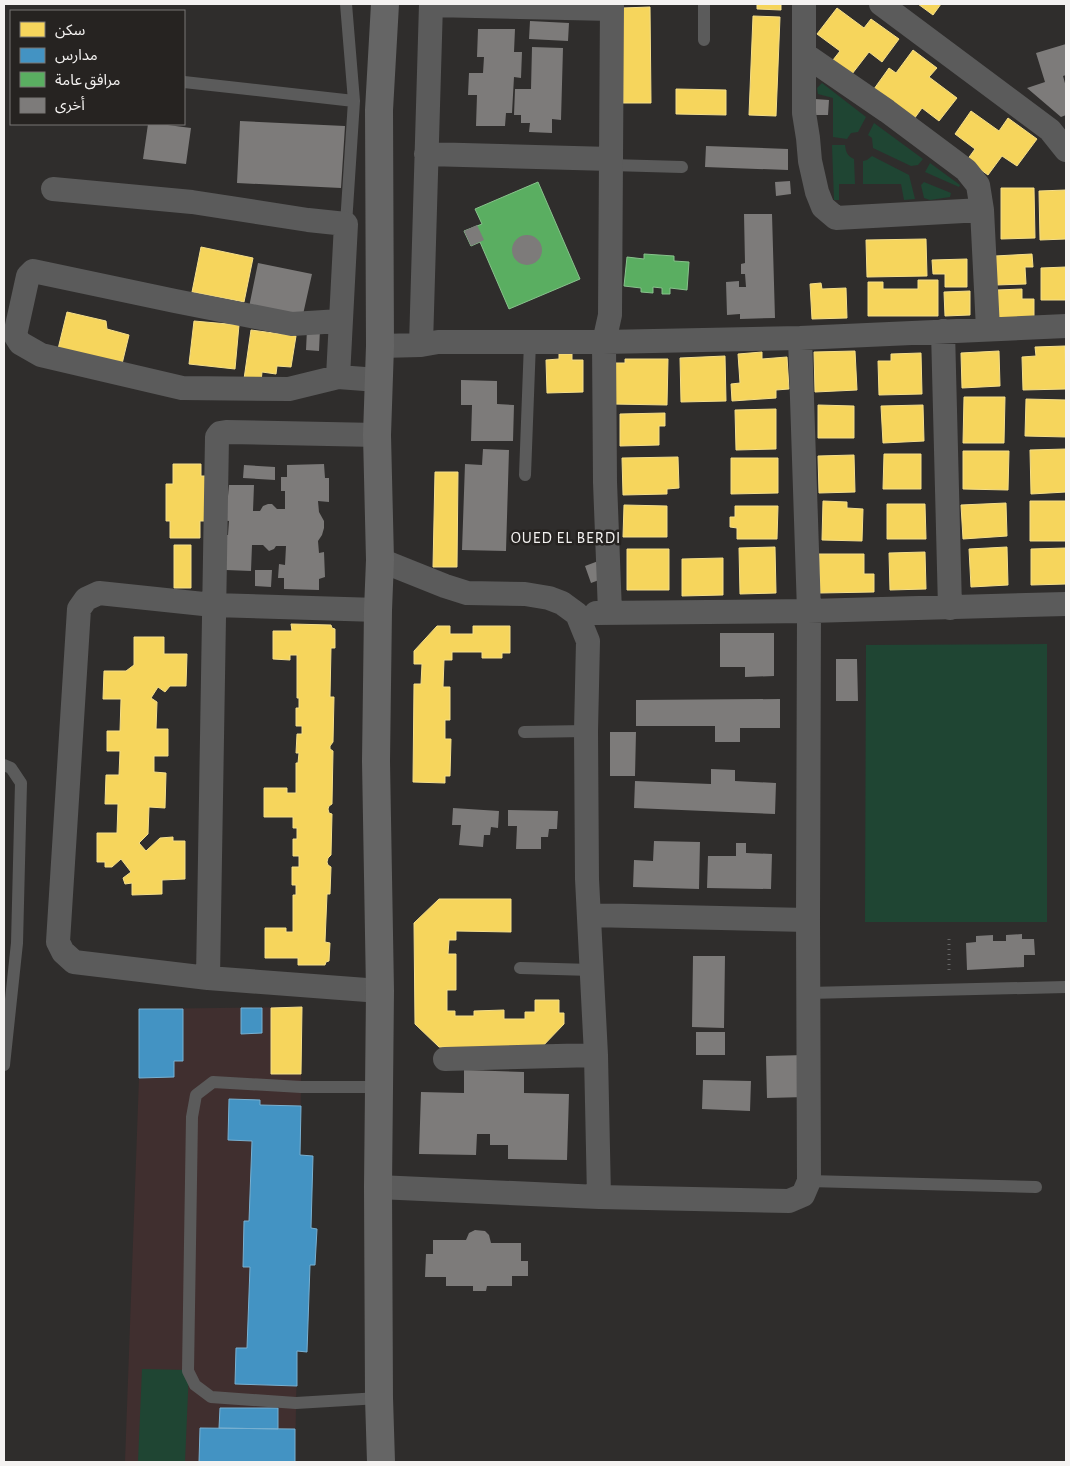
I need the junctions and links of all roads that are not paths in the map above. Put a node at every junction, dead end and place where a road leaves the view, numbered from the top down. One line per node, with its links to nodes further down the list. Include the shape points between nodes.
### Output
1 (346, 4): 11 (lane)
2 (385, 4): 28 (main road, via 379,110)
3 (431, 4): 7 (street); 14 (street)
4 (704, 4): 8 (lane)
5 (804, 4): 9 (street)
6 (881, 4): 12 (street)
7 (612, 6): 15 (street)
8 (704, 40)
9 (804, 54): 18 (street, via 966,170 978,185); 18 (street, via 804,113 810,161 823,207 836,218)
10 (185, 82): 11 (lane)
11 (354, 101): 19 (lane)
12 (1058, 135): 13 (street)
13 (1066, 150)
14 (426, 154): 15 (street); 27 (street)
15 (611, 162): 16 (lane); 26 (street, via 610,315)
16 (682, 168)
17 (53, 189): 19 (street, via 192,202)
18 (982, 210): 22 (street)
19 (346, 224): 20 (street)
20 (340, 321): 29 (street); 29 (street, via 292,324 33,271 28,276 15,335 20,343 41,355 182,388 289,389)
21 (1066, 326): 22 (street)
22 (988, 329): 23 (street)
23 (943, 331): 24 (street); 36 (street)
24 (800, 338): 26 (street); 38 (street)
25 (530, 342): 26 (street); 27 (street); 32 (lane)
26 (604, 342): 39 (street)
27 (420, 344): 28 (street)
28 (380, 346): 30 (main road)
29 (338, 377): 30 (street)
30 (378, 380): 31 (main road)
31 (377, 435): 33 (main road); 35 (street, via 220,433 217,437)
32 (525, 475)
33 (380, 560): 37 (main road); 40 (street, via 467,593 525,594 549,598)
34 (1066, 604): 36 (street)
35 (213, 605): 37 (street); 48 (street); 48 (street, via 99,593 86,599 80,609 58,942 74,962)
36 (950, 608): 38 (street)
37 (378, 610): 50 (main road, via 376,761)
38 (809, 611): 39 (street); 45 (street)
39 (610, 612): 40 (street)
40 (577, 614): 41 (street, via 588,641)
41 (586, 731): 42 (lane); 44 (street)
42 (524, 732)
43 (4, 765): 54 (lane, via 11,768 21,783 17,943)
44 (590, 915): 45 (street); 47 (street)
45 (808, 920): 51 (street)
46 (520, 968): 47 (lane)
47 (592, 970): 52 (street)
48 (208, 978): 50 (street)
49 (1066, 987): 51 (lane)
50 (380, 990): 55 (main road)
51 (808, 993): 56 (street)
52 (596, 1055): 53 (street); 59 (street)
53 (445, 1059)
54 (4, 1065)
55 (380, 1087): 57 (main road); 60 (lane, via 213,1082 196,1095 192,1117 188,1371 195,1385 211,1397 296,1402)
56 (809, 1181): 58 (lane); 59 (street, via 803,1194 789,1201)
57 (378, 1187): 59 (street); 60 (main road)
58 (1036, 1187)
59 (599, 1197)
60 (379, 1398): 61 (main road)
61 (381, 1462)

